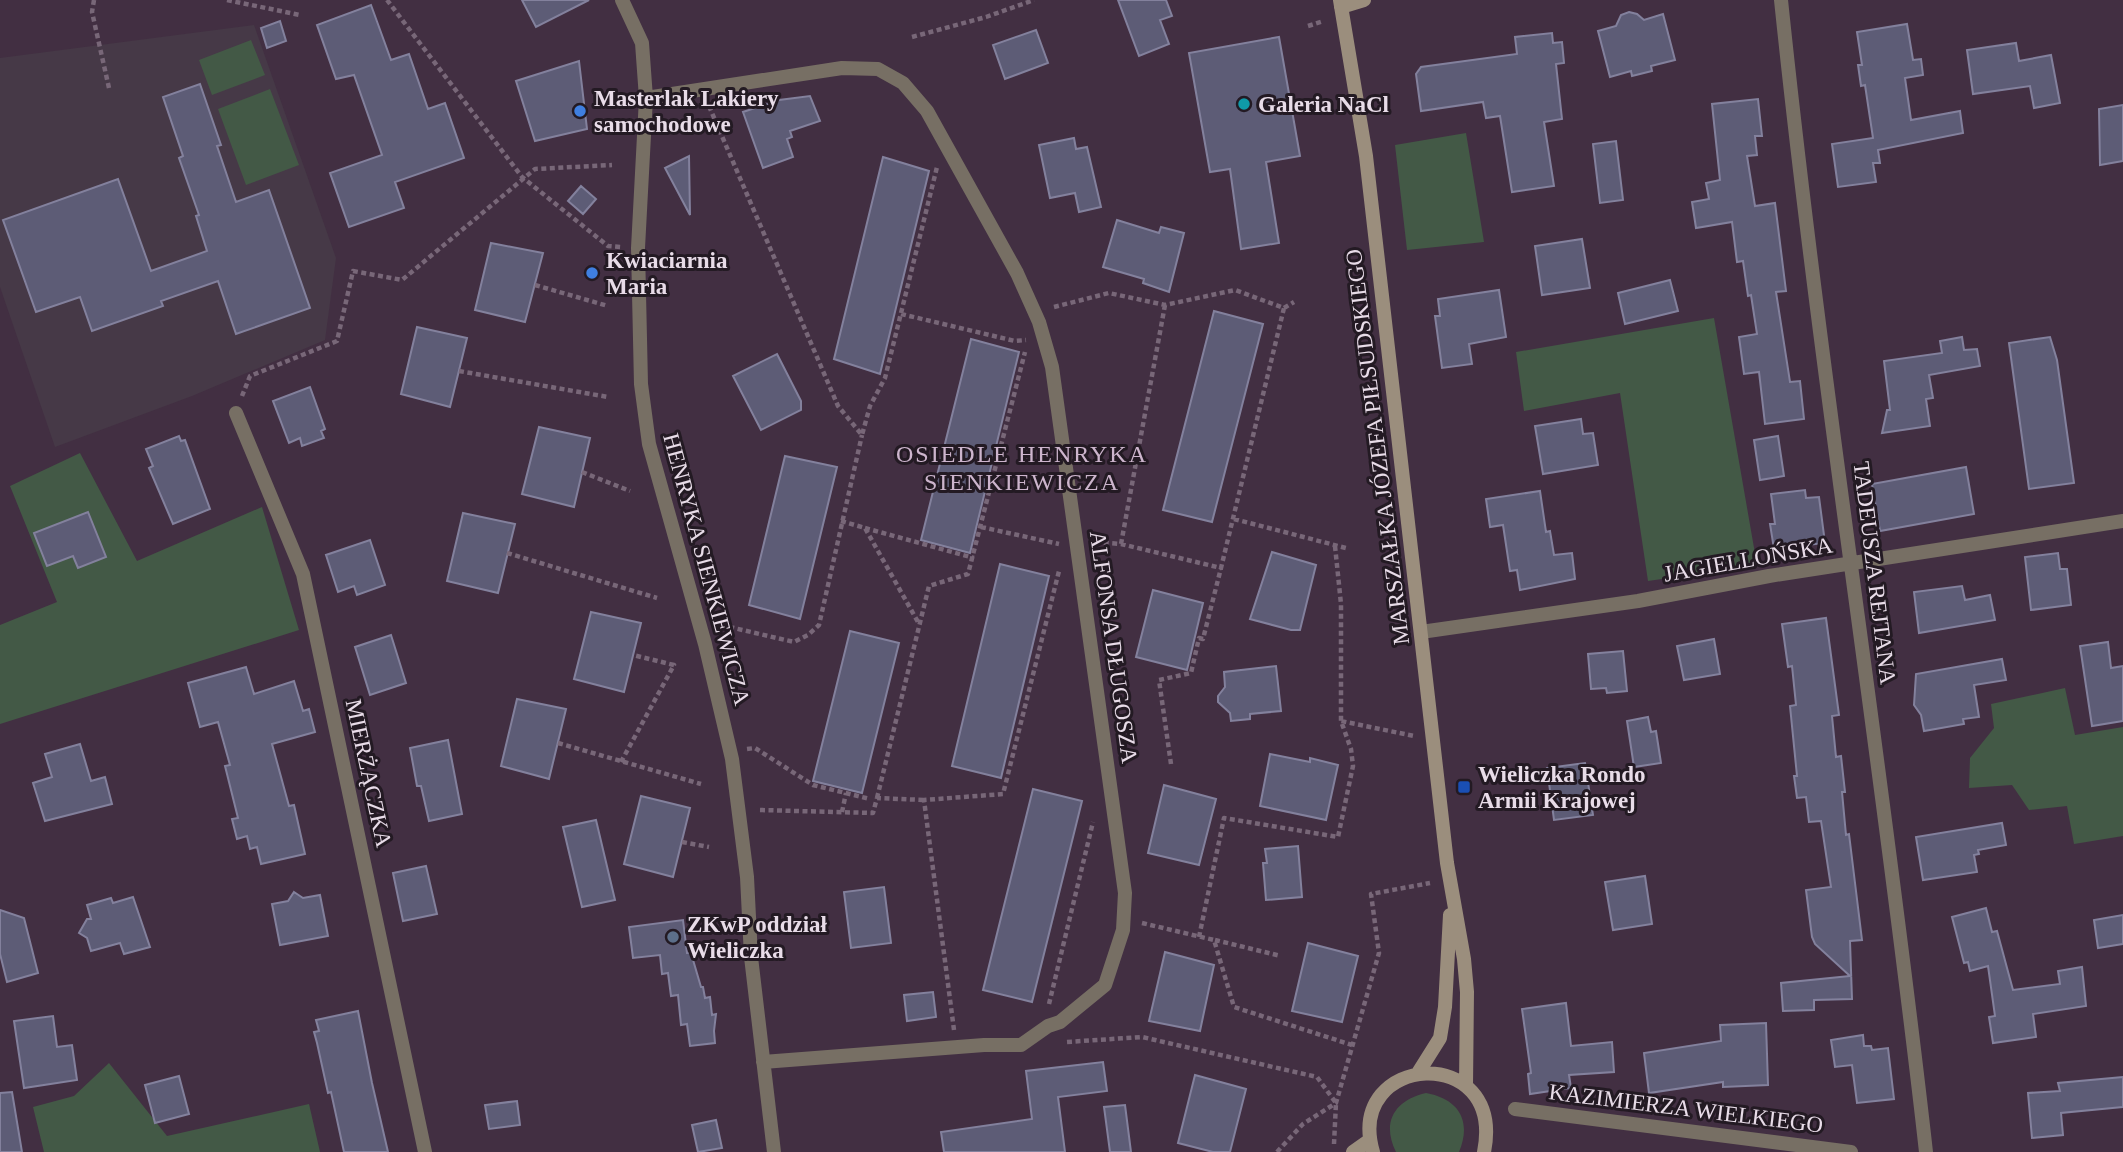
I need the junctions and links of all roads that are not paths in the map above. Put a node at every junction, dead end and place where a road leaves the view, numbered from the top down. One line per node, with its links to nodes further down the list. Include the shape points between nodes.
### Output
1 (622, 0): 5 (street, HENRYKA SIENKIEWICZA, via 642,43)
2 (1364, 0): 4 (main road)
3 (1781, 0): 8 (street, TADEUSZA REJTANA)
4 (1340, 3): 9 (main road, MARSZAŁKA JÓZEFA PIŁSUDSKIEGO, via 1366,156)
5 (646, 98): 11 (street, HENRYKA SIENKIEWICZA, via 638,248 640,384 649,444 730,751 747,877); 11 (street, ALFONSA DŁUGOSZA, via 811,71 878,69 903,83 927,111 1017,273 1052,367 1069,542 1125,893 1123,930 1105,985 1060,1022 1021,1045)
6 (236, 413): 16 (street, MIERŻĄCZKA, via 303,574)
7 (2123, 521): 8 (street, JAGIELLOŃSKA)
8 (1851, 565): 9 (street, JAGIELLOŃSKA); 21 (street, TADEUSZA REJTANA)
9 (1421, 632): 10 (main road, MARSZAŁKA JÓZEFA PIŁSUDSKIEGO)
10 (1451, 889): 12 (main road, MARSZAŁKA JÓZEFA PIŁSUDSKIEGO, via 1440,1038); 13 (main road, MARSZAŁKA JÓZEFA PIŁSUDSKIEGO, via 1467,992)
11 (763, 1062): 17 (street, HENRYKA SIENKIEWICZA)
12 (1418, 1073): 13 (main road, via 1435,1072); 15 (main road, via 1397,1081 1380,1097 1371,1117)
13 (1466, 1086): 19 (main road, via 1486,1116)
14 (1515, 1109): 20 (street, KAZIMIERZA WIELKIEGO)
15 (1371, 1146): 18 (main road)
16 (425, 1152)
17 (774, 1152)
18 (1353, 1152)
19 (1484, 1152)
20 (1851, 1152)
21 (1926, 1152)

